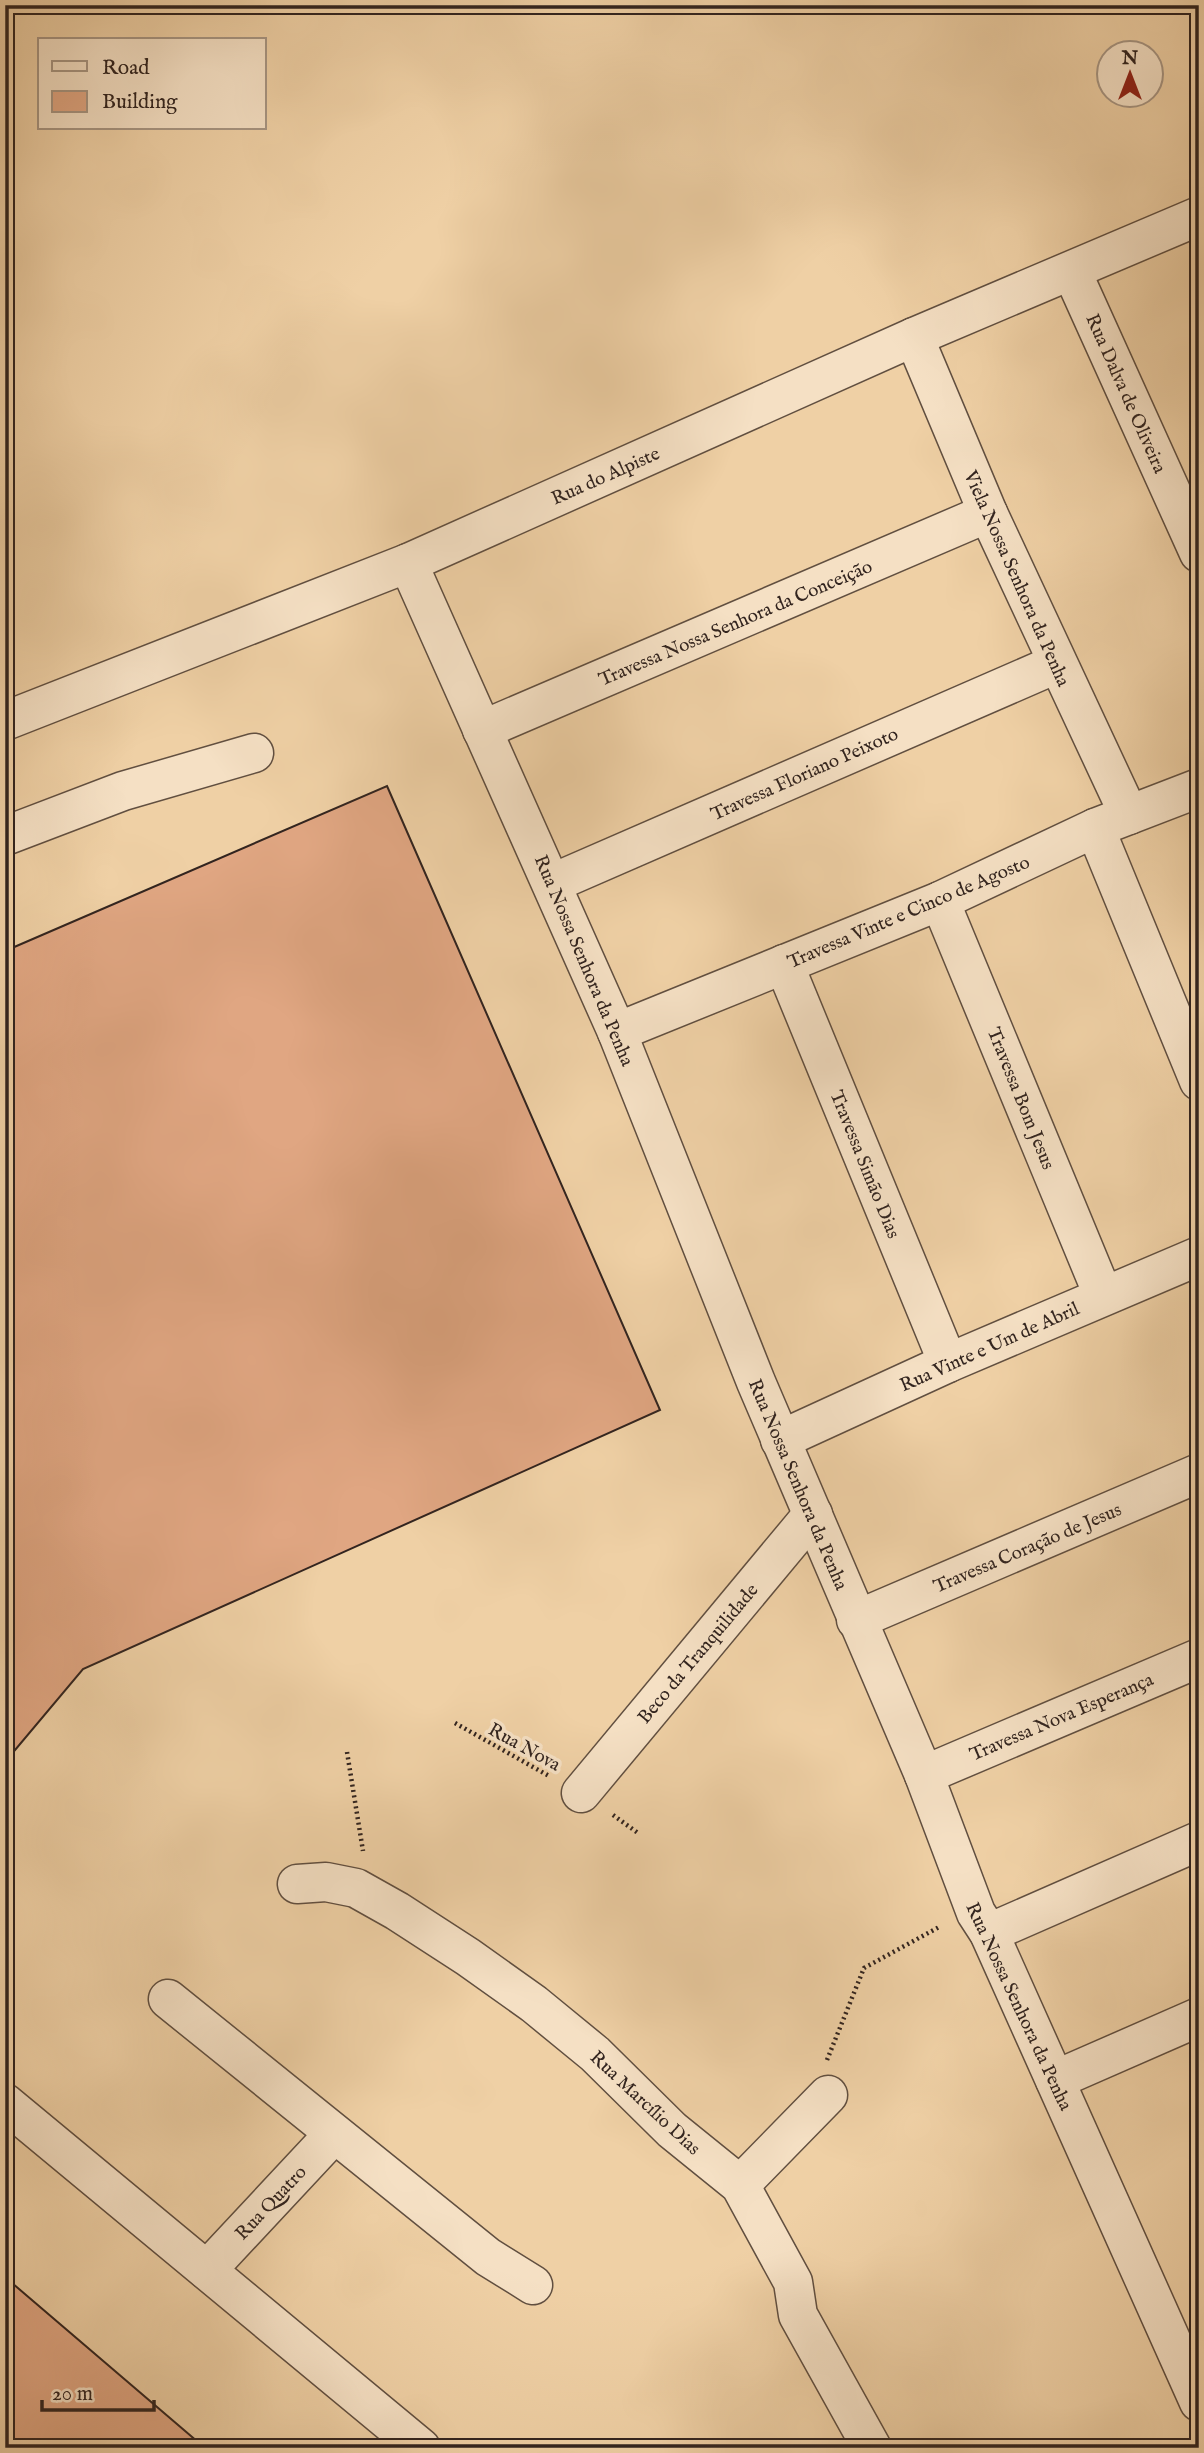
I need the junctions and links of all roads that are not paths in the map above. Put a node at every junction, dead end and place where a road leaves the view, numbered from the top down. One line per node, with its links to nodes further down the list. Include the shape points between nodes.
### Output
1 (1199, 216): 2 (street, Rua do Alpiste)
2 (1072, 272): 3 (street, Rua do Alpiste); 5 (street, Rua Dalva de Oliveira)
3 (914, 337): 4 (street, Viela Nossa Senhora da Penha); 6 (street, Rua do Alpiste)
4 (988, 513): 7 (street, Viela Nossa Senhora da Penha); 9 (street, Travessa Nossa Senhora da Conceição)
5 (1199, 553)
6 (408, 563): 8 (street, Rua do Alpiste); 9 (street, Rua Nossa Senhora da Penha)
7 (1056, 664): 12 (street, Viela Nossa Senhora da Penha); 14 (street, Travessa Floriano Peixoto)
8 (5, 721)
9 (482, 730): 14 (street, Rua Nossa Senhora da Penha)
10 (254, 753): 13 (street, via 123,791)
11 (1199, 788): 12 (street, Travessa Vinte e Cinco de Agosto)
12 (1112, 822): 15 (street, Travessa Vinte e Cinco de Agosto); 18 (street, Viela Nossa Senhora da Penha)
13 (5, 836)
14 (553, 883): 17 (street, Rua Nossa Senhora da Penha)
15 (940, 901): 16 (street, Travessa Vinte e Cinco de Agosto); 20 (street, Travessa Bom Jesus)
16 (784, 964): 17 (street, Travessa Vinte e Cinco de Agosto); 21 (street, Travessa Simão Dias)
17 (617, 1032): 22 (street, Rua Nossa Senhora da Penha)
18 (1199, 1081)
19 (1199, 1256): 20 (street, Rua Vinte e Um de Abril)
20 (1103, 1295): 21 (street, Rua Vinte e Um de Abril)
21 (948, 1363): 22 (street, Rua Vinte e Um de Abril)
22 (780, 1440): 24 (street, Rua Nossa Senhora da Penha)
23 (1199, 1473): 25 (street, Travessa Coração de Jesus)
24 (813, 1514): 25 (street, Rua Nossa Senhora da Penha); 28 (street, Beco da Tranquilidade)
25 (856, 1620): 27 (street, Rua Nossa Senhora da Penha)
26 (1199, 1658): 27 (street, Travessa Nova Esperança)
27 (923, 1775): 31 (street, Rua Nossa Senhora da Penha)
28 (581, 1793)
29 (1199, 1841): 31 (street)
30 (297, 1884): 38 (street, Rua Marcílio Dias, via 326,1882 356,1888 458,1951 595,2054 672,2130)
31 (982, 1923): 34 (street, Rua Nossa Senhora da Penha)
32 (168, 1999): 37 (street)
33 (1199, 2017): 34 (street)
34 (1055, 2080): 41 (street, Rua Nossa Senhora da Penha)
35 (828, 2095): 38 (street)
36 (5, 2103): 39 (street)
37 (333, 2134): 39 (street, Rua Quatro); 40 (street, via 488,2258)
38 (740, 2185): 42 (street, Rua Marcílio Dias, via 793,2282 798,2315)
39 (207, 2270): 43 (street)
40 (533, 2285)
41 (1199, 2402)
42 (865, 2445)
43 (421, 2448)

